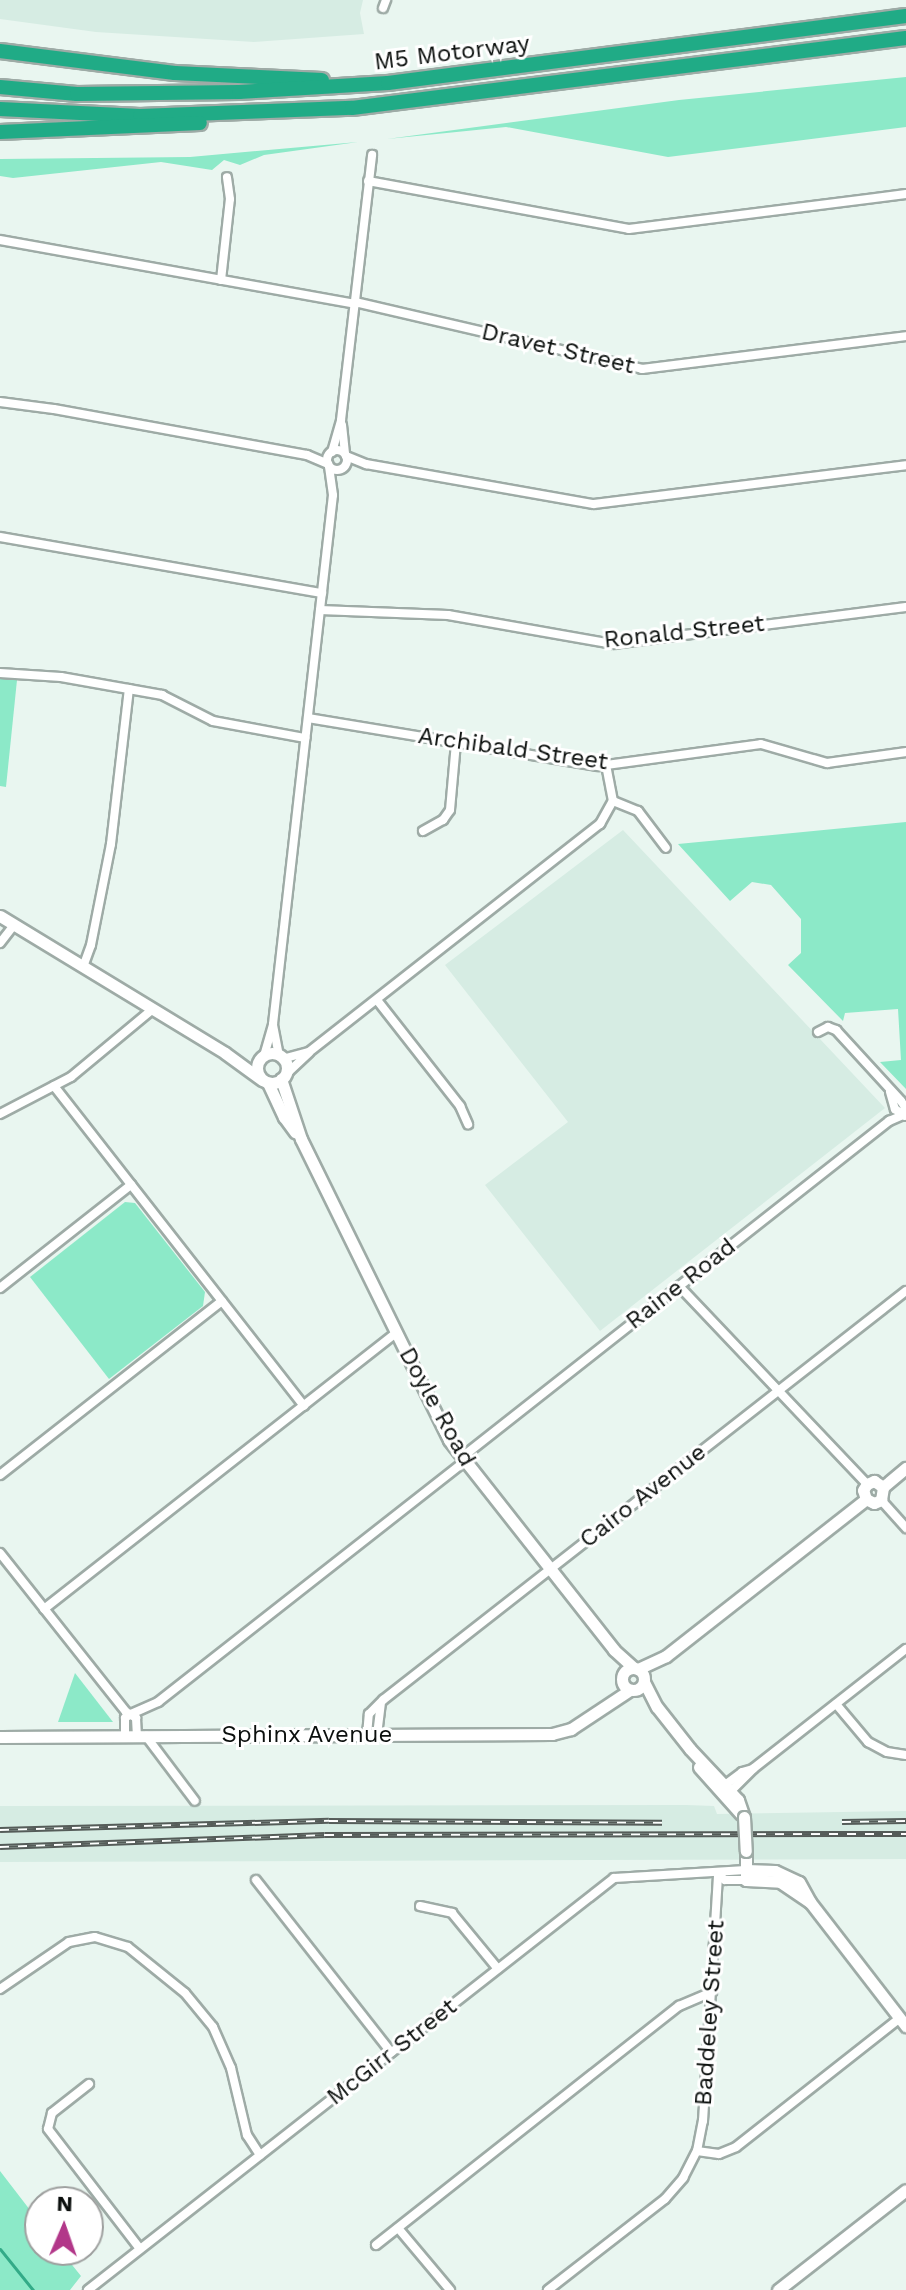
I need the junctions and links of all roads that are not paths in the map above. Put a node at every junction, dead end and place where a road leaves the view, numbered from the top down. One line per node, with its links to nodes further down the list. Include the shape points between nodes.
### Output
1 (906, 16): 4 (highway, M5 Motorway)
2 (906, 38): 6 (highway, M5 Motorway)
3 (0, 51): 4 (highway, via 175,73)
4 (388, 83): 5 (highway, M5 Motorway, via 251,92 77,94)
5 (0, 87)
6 (352, 108): 7 (highway, M5 Motorway, via 140,116); 8 (highway, via 145,128)
7 (0, 109)
8 (0, 132)
9 (372, 155): 11 (street)
10 (227, 177): 14 (street, via 230,199)
11 (368, 181): 12 (street, via 629,229); 15 (street)
12 (906, 194)
13 (0, 240): 14 (street, Dravet Street)
14 (221, 280): 15 (street, Dravet Street)
15 (355, 303): 16 (street, Dravet Street, via 642,369); 18 (street)
16 (906, 336)
17 (0, 402): 20 (street)
18 (341, 420): 19 (street); 21 (street)
19 (331, 452): 20 (street); 21 (street); 23 (street)
20 (307, 455): 23 (street)
21 (345, 455): 22 (street); 25 (street)
22 (366, 464): 24 (street, via 594,504); 25 (street)
23 (329, 465): 25 (street, via 334,470); 26 (street)
24 (906, 465)
25 (344, 467): 26 (street)
26 (333, 495): 28 (street)
27 (0, 537): 28 (street)
28 (322, 593): 30 (street)
29 (906, 607): 30 (street, Ronald Street, via 613,644 448,615)
30 (320, 610): 33 (street)
31 (0, 673): 32 (street)
32 (129, 689): 34 (street, via 169,697 207,720); 44 (street, via 111,844)
33 (308, 718): 34 (street); 35 (street, Archibald Street)
34 (305, 738): 47 (street)
35 (456, 743): 37 (street, Archibald Street); 39 (street, via 450,810)
36 (906, 752): 37 (street, Archibald Street, via 827,763 761,744)
37 (606, 766): 38 (street)
38 (613, 801): 40 (street, via 638,811); 45 (street, via 596,828)
39 (423, 831)
40 (666, 848)
41 (0, 916): 42 (street, Doyle Road)
42 (14, 925): 43 (street); 44 (street, Doyle Road)
43 (0, 943)
44 (83, 967): 46 (street, Doyle Road)
45 (377, 1000): 49 (street); 58 (street, via 460,1106)
46 (153, 1009): 50 (street, Doyle Road); 55 (street)
47 (273, 1024): 51 (street); 52 (street)
48 (818, 1032): 57 (street, via 836,1030 905,1107)
49 (309, 1052): 52 (street); 53 (street)
50 (225, 1053): 51 (street, Doyle Road); 54 (street, Doyle Road)
51 (263, 1057): 52 (street); 54 (street, via 257,1070)
52 (281, 1057): 53 (street, via 286,1068)
53 (282, 1078): 54 (street); 59 (street, Doyle Road)
54 (265, 1081): 59 (street, Doyle Road)
55 (54, 1086): 56 (street); 60 (street)
56 (0, 1114)
57 (905, 1115): 61 (street, Raine Road, via 889,1121)
58 (468, 1124)
59 (301, 1139): 65 (street, Doyle Road)
60 (131, 1185): 62 (street); 64 (street)
61 (679, 1286): 66 (street); 68 (street, Raine Road)
62 (0, 1288)
63 (906, 1291): 66 (street, Cairo Avenue)
64 (222, 1301): 67 (street); 70 (street)
65 (396, 1333): 67 (street); 68 (street, Doyle Road)
66 (778, 1391): 71 (street); 78 (street, Cairo Avenue)
67 (304, 1406): 80 (street)
68 (462, 1460): 78 (street, Doyle Road); 91 (street, Raine Road, via 158,1702)
69 (906, 1468): 72 (street)
70 (0, 1475)
71 (867, 1484): 72 (street, via 874,1481); 73 (street)
72 (883, 1487): 74 (street)
73 (866, 1499): 74 (street); 83 (street)
74 (881, 1500): 75 (street)
75 (906, 1528)
76 (0, 1553): 77 (street)
77 (9, 1564): 79 (street); 80 (street)
78 (549, 1569): 82 (street, Doyle Road); 92 (street, Cairo Avenue, via 381,1703)
79 (0, 1570)
80 (44, 1609): 91 (street)
81 (906, 1649): 89 (street)
82 (614, 1650): 84 (street, Doyle Road); 85 (street, Doyle Road)
83 (666, 1656): 84 (street); 86 (street)
84 (636, 1668): 85 (street); 86 (street)
85 (622, 1676): 87 (street, Doyle Road); 88 (street, Sphinx Avenue)
86 (644, 1682): 87 (street, Sphinx Avenue); 90 (street)
87 (632, 1690): 88 (street, Sphinx Avenue); 90 (street)
88 (605, 1704): 92 (street, Sphinx Avenue, via 571,1729 552,1734)
89 (836, 1704): 95 (street, via 868,1742); 96 (street)
90 (657, 1707): 96 (street)
91 (131, 1714): 93 (street, via 137,1719)
92 (372, 1735): 93 (street, Sphinx Avenue)
93 (136, 1736): 94 (street, Sphinx Avenue); 97 (street)
94 (0, 1737)
95 (906, 1755)
96 (725, 1791): 99 (street, bridge, via 743,1808)
97 (195, 1801)
98 (718, 1874): 99 (street, via 725,1870); 102 (street, McGirr Street, via 614,1878); 104 (street, Baddeley Street)
99 (746, 1875): 105 (street, via 788,1875 803,1887)
100 (256, 1880): 106 (street)
101 (420, 1906): 102 (street, via 452,1913)
102 (498, 1969): 106 (street, McGirr Street)
103 (0, 1989): 109 (street, via 69,1942 95,1937 128,1947 185,1993 213,2027 231,2068 248,2139)
104 (712, 1992): 108 (street, Baddeley Street); 111 (street, via 679,2006)
105 (903, 2022): 108 (street, via 736,2147 719,2154)
106 (391, 2052): 109 (street, McGirr Street)
107 (89, 2084): 113 (street, via 52,2113 48,2129)
108 (697, 2151): 116 (street, via 665,2199)
109 (260, 2155): 113 (street, McGirr Street)
110 (906, 2190): 117 (street)
111 (398, 2228): 112 (street); 115 (street)
112 (376, 2245)
113 (140, 2249): 114 (street, McGirr Street)
114 (88, 2290)
115 (450, 2290)
116 (548, 2290)
117 (778, 2290)

